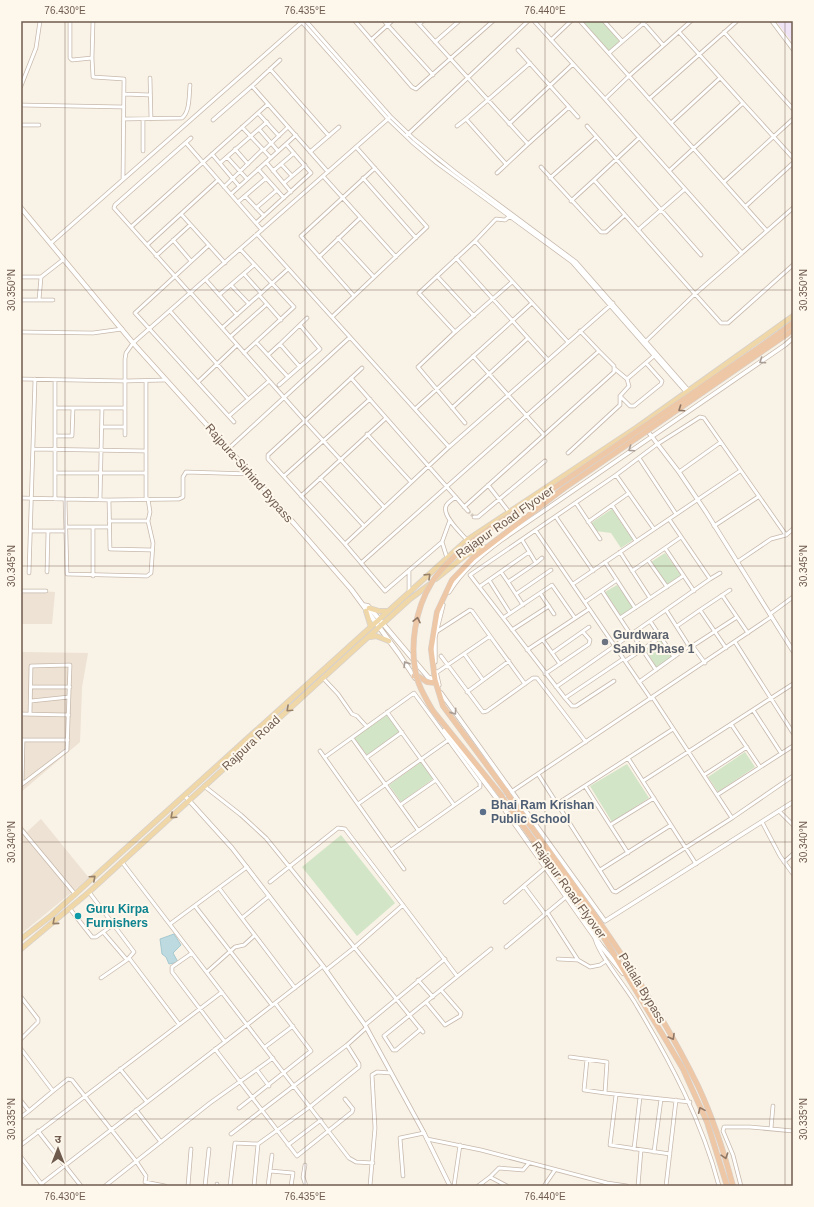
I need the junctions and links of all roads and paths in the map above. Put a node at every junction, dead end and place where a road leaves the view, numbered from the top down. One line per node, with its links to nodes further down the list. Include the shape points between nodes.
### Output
1 (40, 21): 46 (street, via 36,48)
2 (70, 21): 34 (street, via 70,59)
3 (93, 21): 34 (street)
4 (304, 21): 62 (street); 128 (street)
5 (355, 21): 25 (street)
6 (384, 21): 22 (street)
7 (392, 21): 22 (street)
8 (416, 21): 21 (street)
9 (423, 21): 21 (street)
10 (459, 21): 27 (street)
11 (493, 21): 35 (street)
12 (528, 21): 43 (street)
13 (534, 21): 26 (street)
14 (571, 21): 26 (street)
15 (580, 21): 32 (street)
16 (604, 21): 28 (street)
17 (691, 21): 23 (street)
18 (737, 21): 24 (street)
19 (772, 21): 30 (street)
20 (644, 22): 28 (street); 29 (street)
21 (419, 24): 27 (street)
22 (388, 25): 25 (street); 40 (street)
23 (679, 32): 29 (street); 33 (street)
24 (724, 32): 33 (street); 59 (street)
25 (371, 40): 40 (street, via 414,88 419,88)
26 (551, 40): 38 (street)
27 (435, 42): 35 (street)
28 (622, 42): 32 (street)
29 (663, 45): 41 (street)
30 (793, 49)
31 (518, 50): 37 (street)
32 (609, 53): 41 (street)
33 (699, 54): 44 (street); 51 (street)
34 (92, 58): 49 (street, via 93,77 123,79)
35 (451, 59): 40 (street); 43 (street)
36 (280, 60): 39 (street)
37 (530, 63): 48 (street); 52 (street)
38 (573, 64): 48 (street); 53 (street)
39 (270, 69): 47 (street); 84 (street)
40 (433, 75)
41 (629, 76): 51 (street); 53 (street)
42 (150, 78): 50 (street)
43 (468, 78): 52 (street); 80 (street)
44 (720, 78): 54 (street); 70 (street)
45 (190, 85): 63 (street, via 184,117)
46 (21, 86)
47 (252, 86): 55 (street); 68 (street)
48 (550, 86): 58 (street); 71 (street)
49 (124, 94): 50 (street); 57 (street)
50 (150, 95): 63 (street)
51 (649, 98): 70 (street)
52 (488, 100): 64 (street); 71 (street)
53 (605, 100): 88 (street)
54 (743, 103): 86 (street); 94 (street)
55 (268, 104): 60 (street); 77 (street)
56 (21, 105): 57 (street)
57 (124, 107): 66 (street)
58 (569, 107): 61 (street); 92 (street)
59 (793, 109)
60 (258, 113): 69 (street); 76 (street)
61 (578, 116)
62 (389, 117): 80 (street); 93 (street)
63 (151, 119): 67 (street)
64 (466, 119): 74 (street); 112 (street)
65 (793, 119): 86 (street)
66 (124, 120): 67 (street); 128 (street)
67 (142, 120): 95 (street)
68 (213, 120)
69 (267, 122): 79 (street); 82 (street)
70 (671, 123): 94 (street)
71 (509, 124): 92 (street)
72 (21, 125): 73 (street)
73 (39, 125)
74 (457, 126)
75 (587, 126): 85 (street)
76 (242, 127): 81 (street); 101 (street)
77 (288, 127): 82 (street); 83 (street)
78 (339, 127): 84 (street)
79 (259, 129): 81 (street); 90 (street)
80 (407, 134): 153 (street, via 437,163); 204 (street, via 576,262)
81 (251, 136): 96 (street); 97 (street)
82 (279, 136): 90 (street)
83 (296, 136): 91 (street); 99 (street)
84 (329, 136): 99 (street)
85 (596, 136): 105 (street); 127 (street)
86 (774, 137): 104 (street); 132 (street)
87 (191, 138): 89 (street)
88 (639, 138): 105 (street); 119 (street)
89 (186, 143): 106 (street); 157 (street, via 115,205 116,210)
90 (271, 143): 97 (street); 98 (street)
91 (286, 144): 98 (street); 100 (street)
92 (528, 144): 112 (street)
93 (356, 147): 115 (street); 120 (street)
94 (693, 148): 119 (street); 132 (street)
95 (142, 150)
96 (235, 150): 102 (street); 110 (street)
97 (263, 150): 103 (street); 110 (street)
98 (278, 151): 103 (street)
99 (310, 152): 120 (street)
100 (294, 153): 111 (street); 113 (street)
101 (212, 154): 106 (street); 108 (street)
102 (227, 157): 108 (street); 117 (street)
103 (271, 158): 107 (street)
104 (793, 158)
105 (616, 160): 131 (street); 149 (street)
106 (202, 162): 130 (street); 157 (street)
107 (266, 162): 116 (street); 118 (street)
108 (220, 163): 124 (street)
109 (793, 163): 145 (street)
110 (248, 164): 117 (street)
111 (281, 164): 118 (street); 122 (street)
112 (506, 164): 121 (street)
113 (304, 165): 122 (street); 138 (street, via 310,175)
114 (541, 167): 127 (street)
115 (375, 168): 126 (street); 163 (street, via 426,225 426,229)
116 (258, 169): 125 (street); 129 (street)
117 (240, 171): 124 (street); 129 (street)
118 (273, 171): 133 (street)
119 (669, 171): 136 (street)
120 (328, 172): 123 (street)
121 (497, 173)
122 (292, 176): 133 (street)
123 (323, 176): 142 (street); 158 (street)
124 (233, 178): 134 (street); 135 (street)
125 (266, 178): 137 (street); 140 (street)
126 (363, 178): 142 (street); 163 (street)
127 (550, 178): 143 (street)
128 (123, 179): 166 (street)
129 (247, 179): 135 (street)
130 (218, 180): 134 (street); 150 (street)
131 (594, 180): 143 (street); 151 (street)
132 (724, 182): 145 (street)
133 (284, 183): 138 (street)
134 (224, 186): 139 (street)
135 (239, 186): 139 (street)
136 (684, 189): 149 (street); 170 (street)
137 (277, 190): 141 (street); 147 (street)
138 (291, 192): 141 (street)
139 (231, 194): 144 (street)
140 (245, 196): 144 (street); 147 (street)
141 (284, 198): 152 (street)
142 (342, 198): 154 (street); 173 (street, via 302,233 302,238)
143 (571, 201): 151 (street, via 601,232 606,232)
144 (238, 202): 155 (street)
145 (746, 206): 160 (street)
146 (21, 208): 166 (main road, Rajpura-Sirhind Bypass)
147 (256, 208): 152 (street)
148 (793, 208): 160 (street)
149 (661, 210): 159 (street); 171 (street)
150 (181, 214): 156 (street); 167 (street)
151 (625, 215): 159 (street)
152 (264, 216): 155 (street)
153 (510, 216): 165 (street, via 505,220 496,220); 204 (street, via 572,262)
154 (360, 218): 162 (street); 174 (street)
155 (256, 223): 158 (street)
156 (190, 225): 164 (street); 168 (street)
157 (131, 227): 167 (street)
158 (262, 230): 161 (street)
159 (638, 230): 194 (street)
160 (768, 231): 170 (street)
161 (258, 234): 169 (street); 181 (street)
162 (338, 238): 173 (street); 186 (street)
163 (416, 238): 174 (street)
164 (173, 240): 172 (street); 177 (street)
165 (475, 241): 175 (street); 189 (street)
166 (51, 243): 176 (main road, Rajpura-Sirhind Bypass)
167 (147, 245): 172 (street)
168 (209, 245): 177 (street); 178 (street)
169 (240, 250): 178 (street); 179 (street)
170 (742, 253): 194 (street)
171 (701, 255)
172 (156, 256): 183 (street)
173 (319, 257): 196 (street)
174 (396, 258): 186 (street)
175 (456, 258): 184 (street); 197 (street)
176 (64, 259): 185 (street); 217 (main road, Rajpura-Sirhind Bypass)
177 (192, 261): 183 (street)
178 (225, 263): 188 (street)
179 (254, 265): 182 (street); 190 (street)
180 (793, 265): 194 (street, via 724,324)
181 (288, 269): 190 (street); 207 (street)
182 (244, 274): 191 (street); 193 (street)
183 (175, 276): 192 (street); 215 (street, via 136,311)
184 (437, 276): 208 (street); 221 (street, via 419,293)
185 (41, 277): 187 (street); 199 (street)
186 (374, 277): 196 (street)
187 (21, 278)
188 (206, 280): 192 (street); 195 (street)
189 (512, 282): 197 (street); 201 (street)
190 (272, 284): 193 (street); 211 (street, via 294,307)
191 (231, 285): 195 (street); 202 (street)
192 (190, 293): 205 (street); 216 (street)
193 (260, 294): 202 (street); 203 (street)
194 (695, 294): 226 (street)
195 (220, 295): 206 (street)
196 (354, 296): 207 (street)
197 (493, 299): 208 (street); 212 (street)
198 (21, 300): 199 (street)
199 (39, 300): 200 (street)
200 (53, 300)
201 (532, 303): 212 (street); 228 (street)
202 (249, 304): 206 (street)
203 (267, 304): 211 (street); 222 (street)
204 (611, 304): 219 (street); 226 (street); 236 (street)
205 (170, 311): 215 (street); 239 (street)
206 (237, 315): 216 (street)
207 (332, 316): 223 (street)
208 (474, 316): 221 (street)
209 (793, 316): 257 (main road, Rajpura Road)
210 (307, 318): 214 (street)
211 (281, 320): 227 (street)
212 (513, 321): 224 (street); 235 (street)
213 (793, 323): 504 (highway, Rajapur Road Flyover, one-way to 213, bridge, via 433,711 418,679 414,639 419,611 433,581 450,561 475,541)
214 (300, 325): 230 (street); 240 (street, via 320,348)
215 (150, 328): 229 (street); 254 (street)
216 (222, 328): 222 (street)
217 (122, 329): 220 (street, via 93,333); 229 (main road, Rajpura-Sirhind Bypass)
218 (793, 330): 310 (highway, Rajapur Road Flyover, one-way to 310, bridge)
219 (580, 331): 228 (street); 232 (street)
220 (21, 332)
221 (455, 332): 256 (street, via 418,367)
222 (230, 337): 231 (street)
223 (350, 337): 260 (street); 269 (street)
224 (528, 338): 237 (street); 243 (street)
225 (793, 338): 263 (street, one-way to 263)
226 (646, 341): 257 (street)
227 (256, 342): 233 (street); 234 (street)
228 (568, 342): 237 (street)
229 (133, 343): 251 (main road, Rajpura-Sirhind Bypass); 252 (street, via 126,353)
230 (280, 344): 234 (street); 240 (street)
231 (237, 345): 233 (street); 239 (street)
232 (599, 351): 242 (street); 271 (street)
233 (244, 353): 253 (street)
234 (268, 355): 244 (street)
235 (474, 356): 243 (street); 256 (street)
236 (655, 356): 238 (street); 257 (street)
237 (548, 360): 258 (street)
238 (646, 363): 248 (street); 259 (street, via 662,381 660,384 634,406 630,406)
239 (216, 364): 254 (street); 261 (street)
240 (300, 367): 244 (street)
241 (362, 368): 245 (street)
242 (615, 369): 248 (street); 281 (street)
243 (489, 374): 258 (street); 268 (street)
244 (288, 377): 255 (street)
245 (351, 378): 262 (street); 273 (street)
246 (21, 379): 247 (street)
247 (35, 379): 249 (street); 290 (street)
248 (627, 379): 259 (street, via 628,386)
249 (55, 380): 252 (street); 264 (street)
250 (146, 380): 251 (street); 252 (street); 292 (street)
251 (166, 380): 289 (main road, Rajpura-Sirhind Bypass)
252 (124, 381): 267 (street)
253 (269, 381): 260 (street); 261 (street)
254 (198, 382): 270 (street)
255 (280, 385)
256 (436, 390): 268 (street); 269 (street)
257 (688, 392): 263 (street); 276 (main road, Rajpura Road)
258 (508, 394): 271 (street); 287 (street)
259 (620, 396): 293 (street, via 620,405)
260 (284, 398): 273 (street); 289 (street)
261 (248, 399): 270 (street)
262 (370, 399): 272 (street); 284 (street)
263 (698, 404): 283 (street)
264 (55, 408): 265 (street); 282 (street)
265 (73, 408): 266 (street); 282 (street, via 72,436)
266 (102, 408): 267 (street); 277 (street)
267 (124, 408): 278 (street)
268 (452, 408): 275 (street)
269 (415, 409): 287 (street)
270 (229, 416): 274 (street)
271 (526, 416): 281 (street); 309 (street)
272 (386, 418): 279 (street); 297 (street)
273 (305, 421): 284 (street); 305 (street, via 268,454 268,459)
274 (234, 422)
275 (465, 423)
276 (642, 424): 283 (street); 329 (main road, Rajpura Road)
277 (102, 427): 278 (street); 291 (street)
278 (125, 427): 280 (street)
279 (368, 434): 295 (street); 307 (street)
280 (125, 435)
281 (544, 435): 308 (street)
282 (55, 436): 288 (street)
283 (651, 436): 286 (street); 372 (street, one-way to 372, via 500,541)
284 (323, 441): 295 (street); 305 (street)
285 (721, 442): 286 (street, via 704,418 700,417); 298 (street); 299 (street)
286 (656, 445): 294 (street); 299 (street)
287 (449, 446): 297 (street)
288 (55, 449): 290 (street); 291 (street); 300 (street)
289 (228, 449): 303 (main road, Rajpura-Sirhind Bypass)
290 (33, 450): 316 (street)
291 (101, 450): 292 (street); 301 (street)
292 (146, 451): 302 (street)
293 (568, 452)
294 (639, 458): 304 (street); 330 (street)
295 (340, 459): 306 (street); 327 (street)
296 (545, 461): 320 (street)
297 (428, 466): 307 (street); 309 (street)
298 (740, 470): 314 (street); 323 (street)
299 (678, 472): 323 (street)
300 (55, 473): 301 (street); 317 (street)
301 (101, 473): 302 (street); 321 (street)
302 (146, 473): 319 (street)
303 (251, 474): 319 (street, via 186,472 183,477 181,498); 404 (main road, Rajpura-Sirhind Bypass)
304 (616, 475): 311 (street); 324 (street)
305 (284, 476): 312 (street)
306 (320, 478): 312 (street); 338 (street)
307 (411, 482): 327 (street)
308 (488, 485): 320 (street); 326 (street)
309 (447, 487): 313 (street); 367 (street)
310 (563, 489): 356 (highway, Rajpura Road)
311 (629, 493): 325 (street); 343 (street)
312 (301, 496): 355 (street)
313 (456, 497): 326 (street); 334 (street, via 446,506)
314 (758, 497): 339 (street); 348 (street)
315 (21, 498): 316 (street)
316 (32, 499): 317 (street); 345 (street)
317 (55, 499): 318 (street)
318 (65, 499): 321 (street); 342 (street)
319 (147, 499): 322 (street); 336 (street, via 150,512)
320 (500, 499): 329 (street); 331 (street, via 478,517)
321 (100, 500): 322 (street)
322 (109, 500): 335 (street)
323 (697, 500): 330 (street); 339 (street)
324 (576, 503): 332 (street); 337 (street)
325 (612, 505): 337 (street); 353 (street)
326 (464, 507): 328 (street)
327 (384, 508): 338 (street)
328 (468, 511)
329 (509, 512): 351 (main road, Rajpura Road)
330 (676, 514): 333 (street)
331 (474, 517)
332 (556, 517): 347 (street); 371 (street)
333 (669, 519): 343 (street); 349 (street)
334 (450, 520): 351 (street); 354 (street)
335 (109, 521): 336 (street); 341 (street)
336 (148, 521): 358 (street)
337 (588, 522): 350 (street)
338 (364, 526): 355 (street)
339 (714, 526): 366 (street)
340 (93, 527): 341 (street); 342 (street); 379 (street)
341 (109, 527): 358 (street, via 110,549)
342 (66, 529): 346 (street); 379 (street, via 67,574)
343 (654, 529): 353 (street)
344 (793, 530): 348 (street)
345 (31, 531): 346 (street); 376 (street)
346 (48, 531): 374 (street)
347 (536, 531): 352 (street); 385 (street)
348 (786, 535): 366 (street, via 775,537)
349 (681, 537): 357 (street); 381 (street)
350 (600, 539)
351 (467, 540): 361 (main road, Rajpura Road)
352 (522, 540): 359 (street); 378 (street)
353 (636, 541): 360 (street)
354 (442, 542): 361 (street); 369 (street)
355 (345, 544): 367 (street)
356 (488, 546): 362 (highway, Rajpura Road); 417 (main road, Rajpura Road, via 466,555 451,566)
357 (665, 548): 364 (street); 380 (street)
358 (152, 550): 379 (street, via 150,575)
359 (529, 552): 368 (street); 375 (street)
360 (620, 552): 365 (street); 373 (street)
361 (447, 558): 394 (main road, Rajpura Road, one-way to 361)
362 (473, 558): 454 (highway, Patiala Bypass, via 452,580 437,612 431,649)
363 (542, 558): 368 (street)
364 (648, 560): 373 (street); 387 (street)
365 (605, 562): 371 (street); 383 (street)
366 (737, 562): 410 (street)
367 (361, 563): 369 (street, via 385,591)
368 (536, 563): 384 (street)
369 (409, 570): 394 (street)
370 (551, 570): 395 (street)
371 (593, 570): 385 (street)
372 (465, 571): 378 (street); 422 (street, via 449,591)
373 (632, 571): 398 (street)
374 (46, 572)
375 (501, 572): 382 (street); 384 (street)
376 (29, 573)
377 (720, 573): 381 (street)
378 (470, 575): 386 (street)
379 (93, 576)
380 (683, 576): 387 (street); 392 (street)
381 (710, 579): 392 (street)
382 (489, 580): 386 (street); 408 (street)
383 (617, 580): 391 (street); 402 (street)
384 (508, 582): 395 (street)
385 (572, 584): 399 (street)
386 (479, 587): 412 (street)
387 (667, 587): 398 (street)
388 (21, 590): 390 (street)
389 (730, 590): 396 (street)
390 (46, 591)
391 (602, 591): 399 (street); 414 (street)
392 (694, 591): 405 (street)
393 (540, 593): 400 (street); 401 (street); 413 (street, via 552,585)
394 (408, 594): 407 (main road, Rajpura Road)
395 (516, 594): 400 (street)
396 (722, 595): 406 (street); 411 (street)
397 (793, 597): 410 (street)
398 (650, 598): 402 (street)
399 (585, 602): 403 (street)
400 (523, 605): 408 (street)
401 (549, 606): 409 (street); 421 (street)
402 (635, 608): 414 (street)
403 (589, 609): 413 (street); 433 (street)
404 (368, 610): 407 (main road); 415 (main road, Rajpura-Sirhind Bypass); 419 (main road)
405 (666, 610): 416 (street); 418 (street)
406 (700, 610): 418 (street); 424 (street)
407 (389, 611): 415 (main road, Rajpura Road)
408 (510, 613): 412 (street)
409 (554, 614)
410 (771, 616): 425 (street); 437 (street)
411 (737, 617): 424 (street); 425 (street)
412 (503, 618): 421 (street)
413 (575, 618): 430 (street)
414 (620, 618): 426 (street)
415 (378, 621): 417 (main road, Rajpura-Sirhind Bypass); 419 (main road, Rajpura Road)
416 (650, 621): 426 (street); 429 (street)
417 (381, 626): 428 (main road, Rajpura Road); 431 (main road); 454 (main road)
418 (677, 626): 441 (street, via 689,646)
419 (371, 627): 503 (main road, Rajpura Road)
420 (589, 627): 423 (street)
421 (512, 630): 436 (street)
422 (436, 632): 427 (street, via 470,610); 448 (street)
423 (583, 632): 438 (street); 445 (street, via 590,640 589,644)
424 (715, 632): 434 (street); 444 (street, via 694,645)
425 (748, 633): 432 (street)
426 (632, 634): 433 (street); 435 (street)
427 (490, 636): 439 (street); 443 (street)
428 (369, 637): 431 (main road, via 376,636); 451 (main road, Rajpura Road)
429 (661, 637): 435 (street); 441 (street)
430 (543, 640): 436 (street); 438 (street)
431 (390, 641): 450 (main road, one-way to 431)
432 (735, 642): 434 (street); 464 (street)
433 (614, 646): 442 (street); 460 (street)
434 (726, 648): 444 (street)
435 (642, 649): 442 (street); 447 (street)
436 (528, 650): 449 (street)
437 (793, 651)
438 (552, 653): 445 (street)
439 (465, 655): 446 (street); 452 (street)
440 (440, 656): 446 (street)
441 (674, 657): 447 (street)
442 (624, 660): 455 (street); 463 (street)
443 (509, 662): 452 (street); 456 (street)
444 (705, 662): 465 (street)
445 (560, 664): 449 (street)
446 (448, 666): 448 (street); 461 (street)
447 (656, 670): 455 (street)
448 (436, 673): 501 (street, one-way to 501, via 442,695)
449 (545, 674): 460 (street)
450 (414, 676): 454 (highway, via 427,682); 504 (main road, via 433,713)
451 (322, 678): 473 (street, via 338,694 352,714); 499 (main road, Rajpura Road, one-way to 499)
452 (483, 680): 461 (street)
453 (614, 681): 463 (street, via 576,706 572,706)
454 (435, 682): 501 (highway, Patiala Bypass, via 443,706)
455 (639, 682): 465 (street)
456 (525, 684): 461 (street, via 484,712); 481 (street, via 537,678)
457 (793, 684): 464 (street)
458 (31, 687): 459 (street); 459 (street, via 31,666 68,665); 466 (street)
459 (70, 687): 462 (street)
460 (556, 687): 463 (street)
461 (467, 692)
462 (69, 697): 466 (street); 471 (street)
463 (565, 698)
464 (771, 698): 467 (street); 476 (street)
465 (652, 699): 474 (street); 481 (street)
466 (30, 700): 470 (street)
467 (753, 710): 472 (street); 486 (street)
468 (387, 712): 473 (street); 475 (street); 480 (street, via 412,694 416,694)
469 (21, 714): 470 (street)
470 (30, 714): 471 (street)
471 (69, 715): 479 (street)
472 (731, 724): 483 (street); 485 (street)
473 (367, 727): 477 (street)
474 (673, 729): 485 (street); 489 (street)
475 (402, 732): 488 (street); 490 (street)
476 (793, 733)
477 (352, 738): 487 (street); 488 (street)
478 (22, 740): 479 (street); 497 (street)
479 (68, 740): 497 (street, via 65,751)
480 (448, 741): 490 (street); 511 (street, via 480,785)
481 (586, 742): 492 (street)
482 (793, 746): 486 (street)
483 (747, 747): 491 (street); 493 (street)
484 (320, 751): 487 (street)
485 (688, 752): 493 (street); 496 (street)
486 (782, 753): 491 (street)
487 (325, 757): 508 (street)
488 (366, 758): 498 (street)
489 (628, 758): 496 (street); 500 (street)
490 (421, 759): 495 (street); 498 (street)
491 (760, 767): 502 (street)
492 (538, 774): 501 (street); 509 (street)
493 (704, 775): 502 (street)
494 (793, 776): 513 (street)
495 (436, 780): 510 (street); 511 (street)
496 (643, 780): 505 (street)
497 (22, 784)
498 (386, 784): 508 (street); 510 (street)
499 (204, 786): 506 (main road, Rajpura Road); 529 (street, via 254,826)
500 (585, 786): 509 (street); 517 (street)
501 (509, 793): 504 (street); 526 (street, via 603,920 607,921); 674 (highway, Patiala Bypass, one-way to 674, via 611,937 680,1051 711,1116)
502 (717, 795): 513 (street)
503 (185, 796): 506 (street); 537 (main road, Rajpura Road, one-way to 503)
504 (501, 798): 528 (main road); 569 (highway, Rajapur Road Flyover, via 598,928)
505 (654, 798): 515 (street); 517 (street)
506 (189, 801): 524 (main road, Rajpura Road, one-way to 524); 527 (street)
507 (793, 802): 512 (street)
508 (358, 804): 521 (street)
509 (557, 804): 531 (street)
510 (400, 805): 519 (street)
511 (454, 805): 519 (street)
512 (779, 811): 514 (street); 516 (street)
513 (732, 818): 520 (street)
514 (762, 822): 525 (street); 526 (street)
515 (671, 825): 520 (street); 522 (street)
516 (793, 825)
517 (610, 826): 522 (street)
518 (21, 829): 537 (street)
519 (418, 830): 521 (street)
520 (686, 848): 526 (street); 531 (street, via 619,892 613,891)
521 (391, 850): 530 (street)
522 (628, 853): 531 (street)
523 (793, 854): 525 (street)
524 (122, 862): 536 (main road, Rajpura Road); 546 (street)
525 (784, 862): 532 (street)
526 (696, 864)
527 (247, 867): 535 (street); 538 (street)
528 (546, 867): 534 (street); 539 (main road)
529 (289, 868): 533 (street); 541 (street, via 341,827); 552 (street)
530 (404, 869)
531 (600, 870)
532 (793, 874)
533 (270, 882)
534 (524, 886): 540 (street); 544 (street)
535 (219, 888): 542 (street); 545 (street)
536 (89, 892): 543 (main road, Rajpura Road); 547 (street)
537 (75, 894): 551 (main road, Rajpura Road)
538 (269, 896): 545 (street); 563 (street)
539 (567, 896): 544 (street); 550 (main road)
540 (505, 902)
541 (403, 905): 552 (street); 559 (street)
542 (195, 906): 546 (street); 556 (street)
543 (70, 909): 548 (street, via 92,937); 554 (main road, Rajpura Road, one-way to 554)
544 (546, 913): 553 (street); 561 (street)
545 (242, 918): 549 (street)
546 (170, 924): 557 (street)
547 (113, 925): 548 (street); 558 (street, via 134,950 134,954)
548 (102, 932): 558 (street)
549 (254, 936): 556 (street, via 244,945); 570 (street)
550 (594, 936): 562 (street); 569 (main road)
551 (21, 939)
552 (355, 947): 564 (street); 575 (street)
553 (506, 947)
554 (21, 948)
555 (491, 949): 566 (street)
556 (230, 951): 565 (street); 577 (street)
557 (192, 953): 565 (street); 578 (street, via 171,970)
558 (128, 959): 567 (street); 580 (street)
559 (444, 959): 566 (street); 568 (street)
560 (558, 959): 561 (street)
561 (578, 960): 562 (street, via 590,967)
562 (606, 961): 611 (street, via 638,1007)
563 (323, 966): 564 (street); 570 (street)
564 (326, 970): 583 (street)
565 (207, 972): 572 (street)
566 (457, 976): 571 (street)
567 (101, 978)
568 (418, 980): 574 (street); 575 (street)
569 (631, 981): 673 (highway, Patiala Bypass, one-way to 569, via 707,1122 683,1069)
570 (294, 988): 577 (street)
571 (442, 990): 574 (street); 576 (street, via 461,1013 460,1016 446,1025)
572 (222, 992): 578 (street); 581 (street)
573 (21, 997): 584 (street, via 38,1019 38,1022)
574 (433, 997): 576 (street)
575 (397, 998): 579 (street); 583 (street)
576 (426, 1002): 579 (street)
577 (274, 1004): 581 (street); 582 (street)
578 (199, 1008): 580 (street); 585 (street)
579 (410, 1015): 579 (street, via 384,1034 393,1050 422,1031)
580 (179, 1024): 593 (street)
581 (247, 1025): 585 (street); 587 (street)
582 (293, 1026): 587 (street); 595 (street, via 311,1050)
583 (366, 1027): 586 (street); 596 (street)
584 (21, 1038)
585 (225, 1042): 589 (street)
586 (347, 1045): 599 (street); 612 (street, via 359,1067)
587 (265, 1047): 591 (street)
588 (21, 1049): 600 (street)
589 (215, 1049): 597 (street); 610 (street)
590 (570, 1057): 592 (street)
591 (273, 1058): 594 (street); 595 (street)
592 (587, 1059): 601 (street, via 607,1062); 601 (street, via 584,1090)
593 (120, 1069): 603 (street); 610 (street)
594 (256, 1070): 597 (street); 598 (street)
595 (285, 1073): 598 (street); 599 (street)
596 (391, 1073): 626 (street); 643 (street, via 377,1072 372,1075 376,1113)
597 (240, 1082): 605 (street); 629 (street)
598 (269, 1086): 605 (street)
599 (295, 1086): 612 (street); 616 (street)
600 (53, 1091): 603 (street, via 70,1079); 617 (street)
601 (605, 1093): 602 (street)
602 (616, 1095): 604 (street); 636 (street, via 610,1145)
603 (85, 1096): 621 (street); 623 (street)
604 (640, 1097): 607 (street); 636 (street)
605 (253, 1098): 614 (street); 616 (street)
606 (345, 1099): 624 (street, via 353,1110)
607 (662, 1100): 608 (street); 638 (street)
608 (676, 1100): 611 (street); 639 (street)
609 (21, 1101): 617 (street)
610 (147, 1102): 615 (street)
611 (690, 1102): 672 (street)
612 (311, 1106): 619 (street); 622 (street)
613 (773, 1106): 620 (street)
614 (239, 1108)
615 (136, 1110): 621 (street); 629 (street)
616 (263, 1110): 622 (street); 627 (street)
617 (29, 1111): 618 (street)
618 (21, 1117)
619 (321, 1120): 624 (street); 631 (street)
620 (771, 1128): 625 (street); 675 (street, via 723,1129 733,1154)
621 (111, 1130): 642 (street); 646 (street)
622 (279, 1130): 630 (street); 631 (street)
623 (38, 1131): 632 (street); 646 (street)
624 (330, 1131): 631 (street, via 300,1156 295,1155); 643 (street, via 352,1161)
625 (793, 1131)
626 (424, 1133): 628 (street); 649 (street, via 400,1138)
627 (231, 1134)
628 (427, 1139): 633 (street); 664 (street)
629 (161, 1142): 642 (street)
630 (258, 1144): 658 (street, via 235,1143); 659 (street)
631 (288, 1144)
632 (21, 1145)
633 (460, 1145): 644 (street); 665 (street)
634 (191, 1149): 656 (street)
635 (209, 1149): 657 (street)
636 (634, 1149): 637 (street)
637 (641, 1150): 638 (street); 670 (street)
638 (654, 1152): 639 (street)
639 (670, 1154): 671 (street)
640 (272, 1155): 648 (street)
641 (21, 1158): 651 (street)
642 (136, 1161): 654 (street); 655 (street, via 145,1174 146,1184)
643 (372, 1163): 663 (street)
644 (529, 1163): 647 (street); 650 (street, via 523,1170 499,1168)
645 (305, 1165): 662 (street, via 303,1177)
646 (64, 1166): 651 (street); 653 (street)
647 (555, 1170): 652 (street); 668 (street)
648 (270, 1171): 660 (street); 661 (street, via 293,1173)
649 (403, 1176)
650 (490, 1177): 666 (street); 667 (street)
651 (42, 1185)
652 (607, 1185): 669 (street)
653 (81, 1186)
654 (105, 1186)
655 (165, 1186)
656 (188, 1186)
657 (204, 1186)
658 (230, 1186)
659 (254, 1186)
660 (268, 1186)
661 (291, 1186)
662 (306, 1186)
663 (370, 1186)
664 (450, 1186)
665 (454, 1186)
666 (478, 1186)
667 (507, 1186)
668 (544, 1186)
669 (627, 1186)
670 (638, 1186)
671 (666, 1186)
672 (719, 1186)
673 (727, 1186)
674 (734, 1186)
675 (741, 1186)

